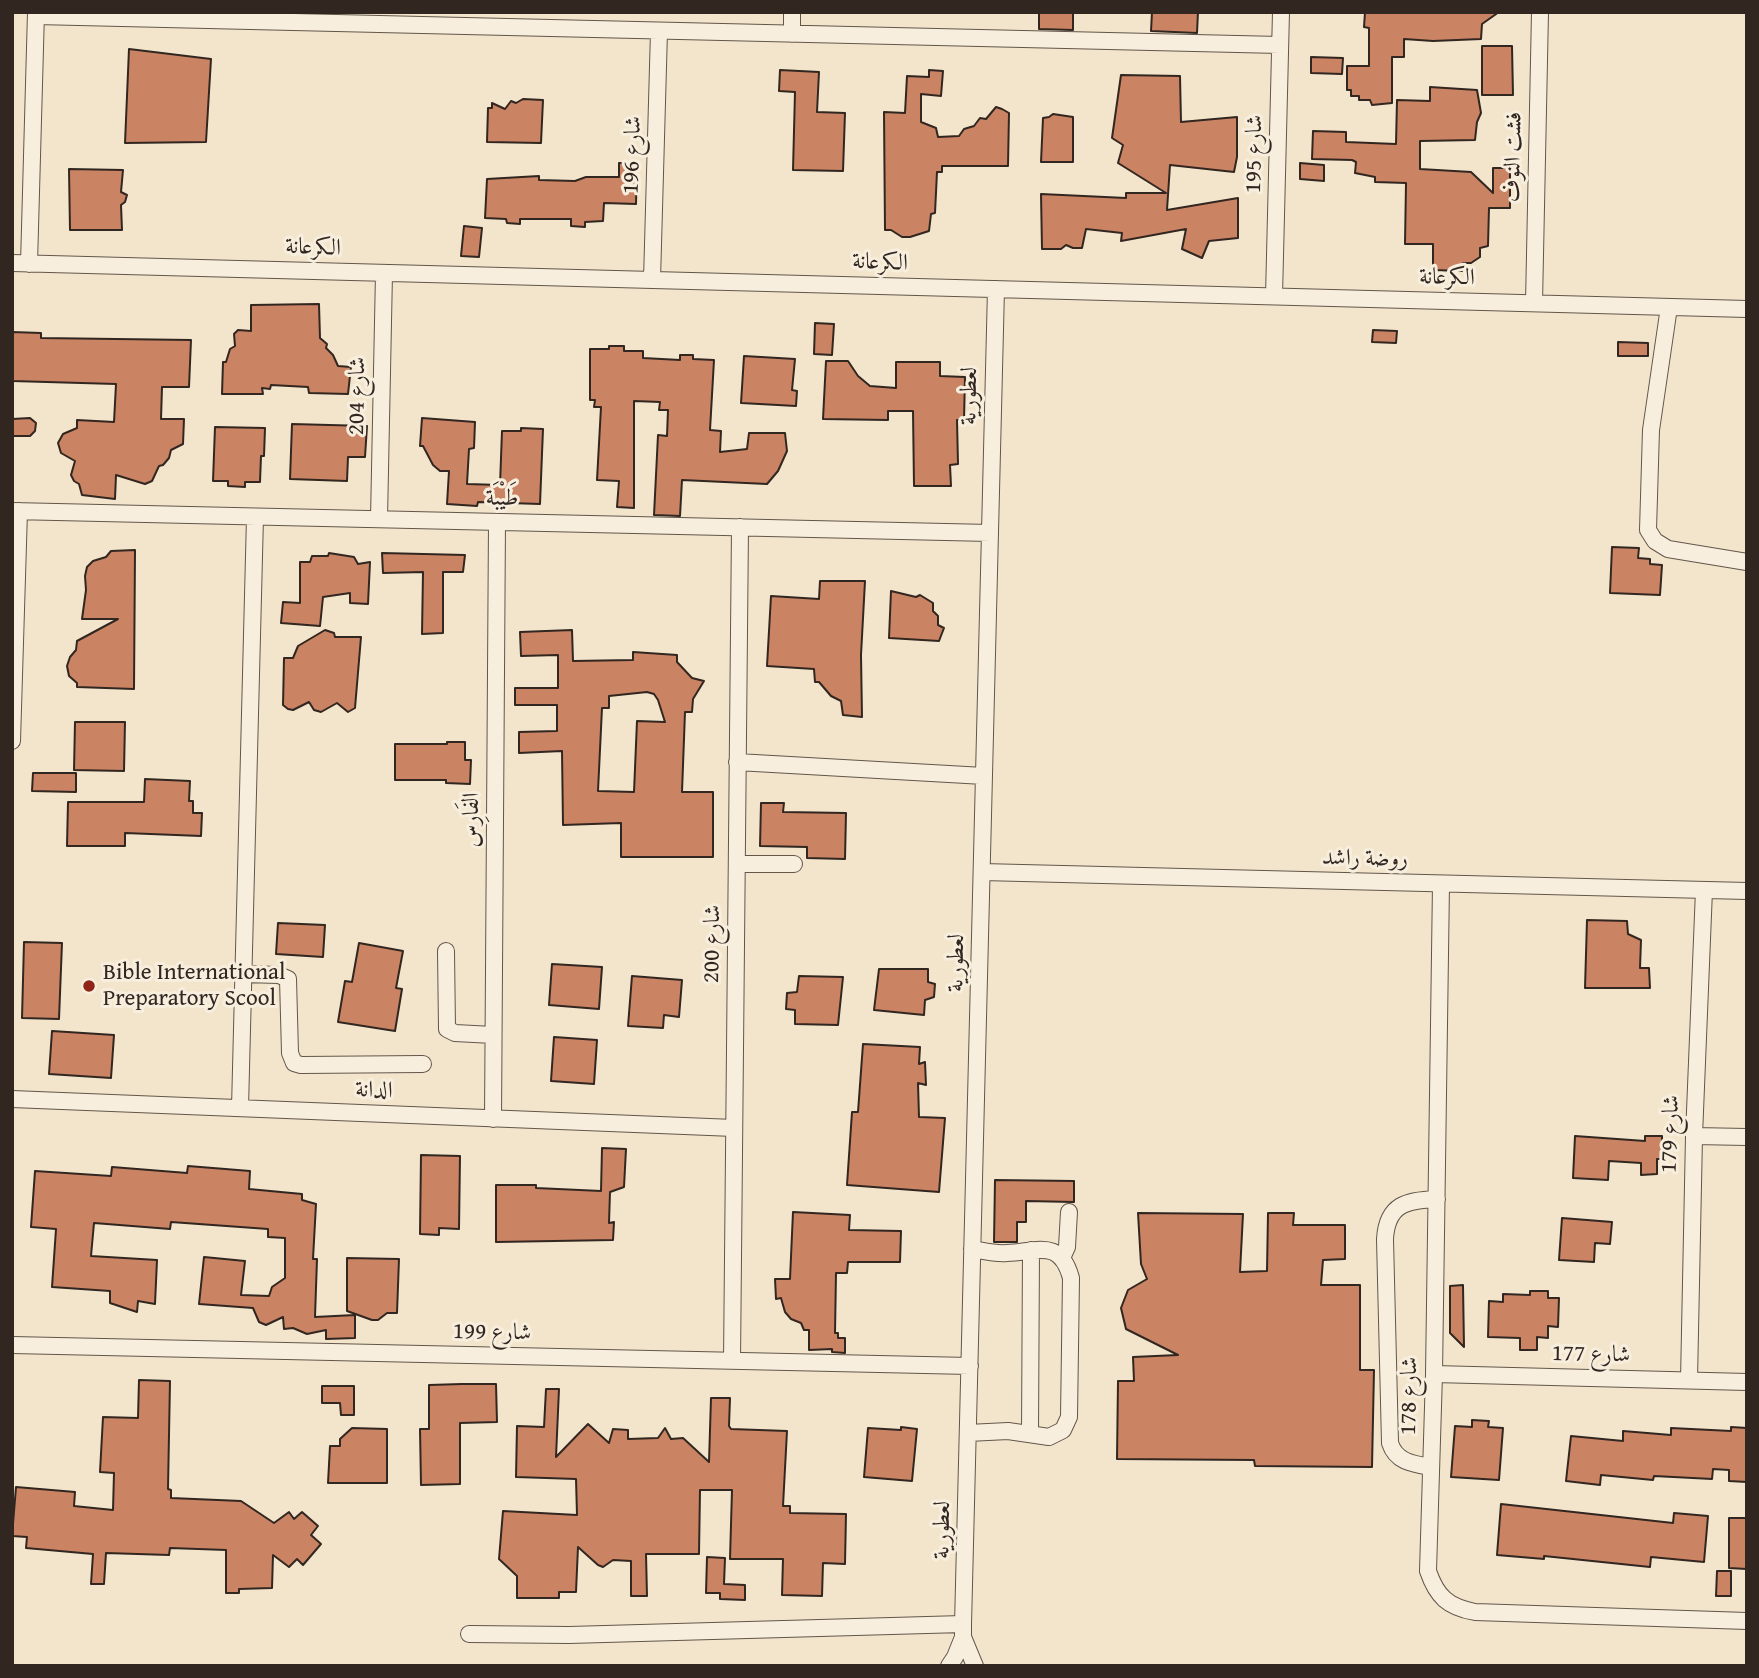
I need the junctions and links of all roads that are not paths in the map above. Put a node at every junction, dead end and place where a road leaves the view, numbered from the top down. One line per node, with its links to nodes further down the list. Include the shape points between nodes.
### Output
1 (792, 12): 8 (street)
2 (1281, 12): 9 (street, شارع 195)
3 (1540, 12): 15 (street, فشت النوف)
4 (36, 14): 5 (street); 10 (street)
5 (152, 15): 6 (street)
6 (527, 20): 7 (street)
7 (659, 31): 8 (street); 12 (street, شارع 196)
8 (792, 34): 9 (street)
9 (1280, 45): 14 (street, شارع 195)
10 (20, 263): 11 (street, الكرعانة)
11 (384, 273): 12 (street, الكرعانة); 20 (street, شارع 204)
12 (652, 280): 13 (street, الكرعانة)
13 (996, 289): 14 (street, الكرعانة); 23 (street, لعطورية)
14 (1274, 296): 15 (street, الكرعانة)
15 (1534, 303): 16 (street, الكرعانة)
16 (1669, 307): 17 (street, الكرعانة); 24 (street, via 1651,430 1648,530 1668,550)
17 (1747, 309)
18 (16, 511): 19 (street, طَيْبَة); 25 (street)
19 (255, 517): 20 (street, طَيْبَة); 35 (street)
20 (379, 519): 21 (street, طَيْبَة)
21 (497, 522): 22 (street, طَيْبَة); 36 (street, الفَارِس)
22 (740, 527): 23 (street, طَيْبَة); 26 (street, شارع 200)
23 (990, 533): 27 (street, لعطورية)
24 (1747, 562)
25 (12, 741)
26 (737, 762): 27 (street); 28 (street, شارع 200)
27 (984, 776): 30 (street, لعطورية)
28 (737, 864): 29 (street); 41 (street, شارع 200)
29 (794, 864)
30 (982, 872): 31 (street, روضة راشد); 46 (street, لعطورية)
31 (1441, 884): 32 (street, روضة راشد); 44 (street, شارع 178)
32 (1704, 890): 33 (street, روضة راشد); 42 (street, شارع 179)
33 (1747, 891)
34 (446, 951): 36 (street, via 447,1029)
35 (243, 974): 37 (street, via 288,979 294,1063); 39 (street)
36 (493, 1035): 40 (street, الفَارِس)
37 (423, 1064)
38 (12, 1099): 39 (street, الدانة)
39 (240, 1108): 40 (street, الدانة)
40 (493, 1119): 41 (street, الدانة)
41 (734, 1128): 50 (street, شارع 200)
42 (1694, 1136): 43 (street); 53 (street, شارع 179)
43 (1747, 1137)
44 (1437, 1199): 52 (street, شارع 178); 57 (street, via 1398,1207 1390,1216 1385,1238 1390,1443 1403,1461)
45 (1069, 1212): 48 (street)
46 (972, 1249): 47 (street, via 1000,1254); 51 (street, لعطورية)
47 (1031, 1250): 48 (street, via 1053,1251); 56 (street)
48 (1062, 1258): 56 (street, via 1071,1278 1068,1424 1049,1437)
49 (12, 1345): 50 (street, شارع 199)
50 (732, 1361): 51 (street, شارع 199)
51 (970, 1366): 55 (street, لعطورية)
52 (1434, 1374): 53 (street, شارع 177); 57 (street, شارع 178)
53 (1689, 1380): 54 (street, شارع 177)
54 (1747, 1382)
55 (968, 1433): 56 (street); 59 (street, لعطورية)
56 (1030, 1433)
57 (1431, 1467): 58 (street, شارع 178, via 1428,1571 1434,1588 1458,1609)
58 (1747, 1620)
59 (963, 1631): 60 (street); 61 (street, لعطورية); 62 (street, لعطورية)
60 (469, 1634)
61 (949, 1666)
62 (975, 1666)

